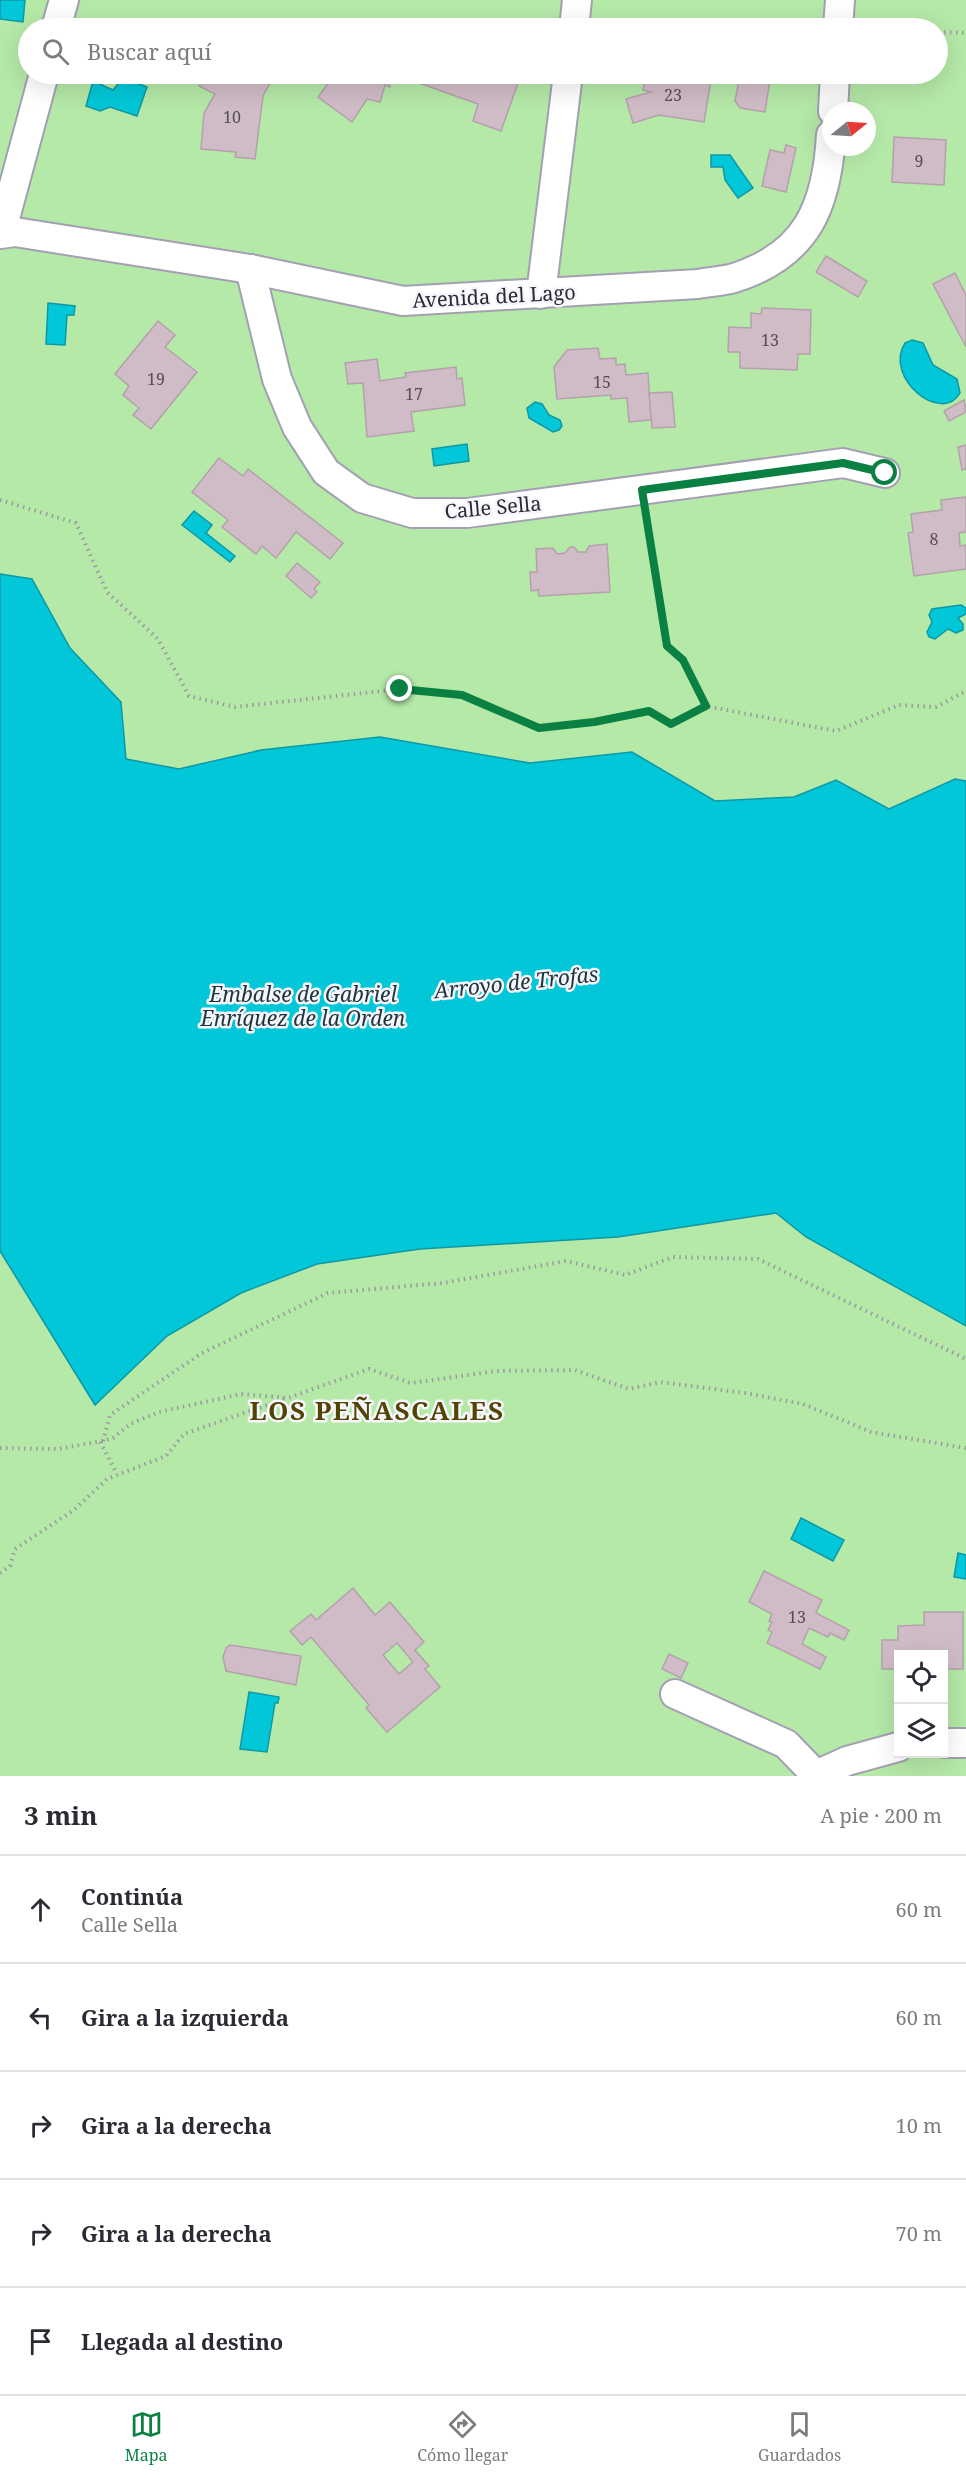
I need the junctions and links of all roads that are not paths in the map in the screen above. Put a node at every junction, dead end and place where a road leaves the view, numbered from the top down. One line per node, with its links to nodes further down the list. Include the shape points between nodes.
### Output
1 (64, 0): 4 (street)
2 (578, 0): 5 (street)
3 (840, 0): 6 (street)
4 (59, 18)
5 (575, 18)
6 (839, 18)
7 (41, 84): 12 (street)
8 (567, 84): 14 (street)
9 (834, 84): 10 (street)
10 (833, 102)
11 (830, 156): 14 (street, Avenida del Lago, via 816,214 796,242 767,264 734,278 698,284)
12 (1, 234): 13 (street, Avenida del Lago, via 15,232)
13 (250, 269): 14 (street, Avenida del Lago, via 403,301); 15 (street, Calle Sella, via 278,379 297,427 326,472 362,498 412,513 467,513 843,463)
14 (541, 294)
15 (885, 473)
16 (675, 1694): 20 (street, via 786,1744)
17 (948, 1743): 18 (street)
18 (966, 1743)
19 (894, 1749): 20 (street, via 847,1761)
20 (815, 1775)

